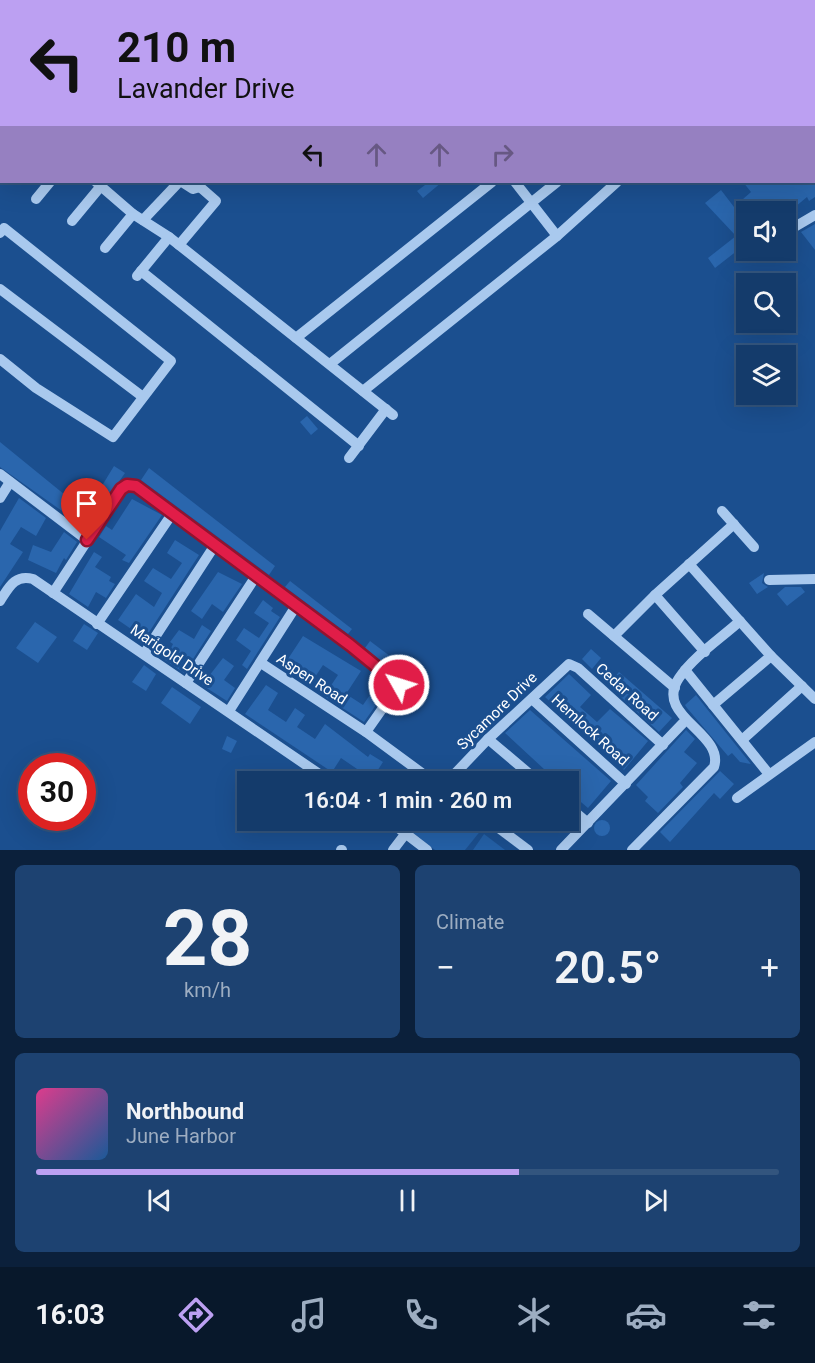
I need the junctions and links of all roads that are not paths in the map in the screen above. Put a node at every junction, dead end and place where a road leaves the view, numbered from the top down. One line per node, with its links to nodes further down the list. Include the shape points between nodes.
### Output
1 (49, 183): 9 (street)
2 (180, 183): 12 (street)
3 (183, 183): 18 (street, via 193,189 200,187 216,201)
4 (491, 183): 21 (street)
5 (516, 183): 10 (street)
6 (556, 183): 10 (street)
7 (616, 183): 16 (street)
8 (98, 184): 12 (street); 13 (street)
9 (36, 199)
10 (532, 204): 16 (street); 23 (street)
11 (815, 215): 14 (street)
12 (138, 217): 17 (street); 19 (street)
13 (72, 221)
14 (796, 226)
15 (0, 233): 25 (street, via 4,228 171,361)
16 (557, 236): 24 (street)
17 (170, 237): 18 (street); 26 (street, via 139,273)
18 (179, 245): 21 (street)
19 (105, 248)
20 (0, 289): 25 (street)
21 (296, 338): 23 (street)
22 (0, 359): 25 (street, via 36,388 112,437)
23 (330, 364): 24 (street)
24 (363, 391): 26 (street, via 390,412)
25 (143, 397)
26 (359, 446): 27 (street)
27 (349, 458)
28 (0, 474): 29 (street)
29 (10, 482): 30 (street); 34 (street)
30 (0, 498)
31 (722, 511): 33 (street)
32 (172, 514): 34 (street, via 136,486 127,485); 35 (street); 47 (street)
33 (734, 524): 36 (street); 37 (street)
34 (87, 540): 41 (street)
35 (215, 545): 38 (street); 50 (street)
36 (754, 547)
37 (689, 564): 42 (street); 46 (street)
38 (256, 576): 44 (street); 55 (street)
39 (815, 579): 40 (street)
40 (769, 580)
41 (53, 593): 43 (street, Marigold Drive, via 26,577 12,583); 47 (street, Marigold Drive)
42 (655, 595): 48 (street); 49 (street)
43 (0, 601)
44 (296, 606): 52 (street); 63 (street, via 399,685)
45 (588, 614): 48 (street)
46 (740, 621): 49 (street); 51 (street)
47 (97, 624): 50 (street, Marigold Drive)
48 (614, 636): 57 (street)
49 (705, 652): 54 (street)
50 (144, 654): 55 (street, Marigold Drive)
51 (771, 656): 56 (street); 60 (street)
52 (261, 663): 61 (street); 63 (street, Aspen Road)
53 (569, 664): 58 (street, Sycamore Drive); 67 (street, Cedar Road)
54 (685, 670): 57 (street); 60 (street)
55 (186, 683): 61 (street, Marigold Drive)
56 (802, 686): 59 (street); 65 (street)
57 (675, 688): 84 (street, via 678,710 715,749 714,768)
58 (532, 699): 64 (street, Sycamore Drive); 73 (street, Hemlock Road)
59 (815, 699)
60 (713, 705): 65 (street)
61 (229, 711): 68 (street, Marigold Drive)
62 (683, 723): 67 (street)
63 (366, 732): 69 (street, Aspen Road)
64 (488, 739): 70 (street, Sycamore Drive); 71 (street)
65 (742, 740): 72 (street)
66 (815, 742): 72 (street)
67 (663, 745): 73 (street)
68 (314, 771)
69 (419, 771)
70 (457, 771)
71 (526, 771)
72 (768, 773): 74 (street)
73 (627, 784): 76 (street)
74 (737, 798)
75 (579, 815): 76 (street)
76 (588, 823): 83 (street)
77 (404, 831): 79 (street)
78 (503, 831): 82 (street)
79 (407, 833): 80 (street); 81 (street)
80 (393, 850)
81 (427, 850)
82 (528, 850)
83 (561, 850)
84 (632, 850)

